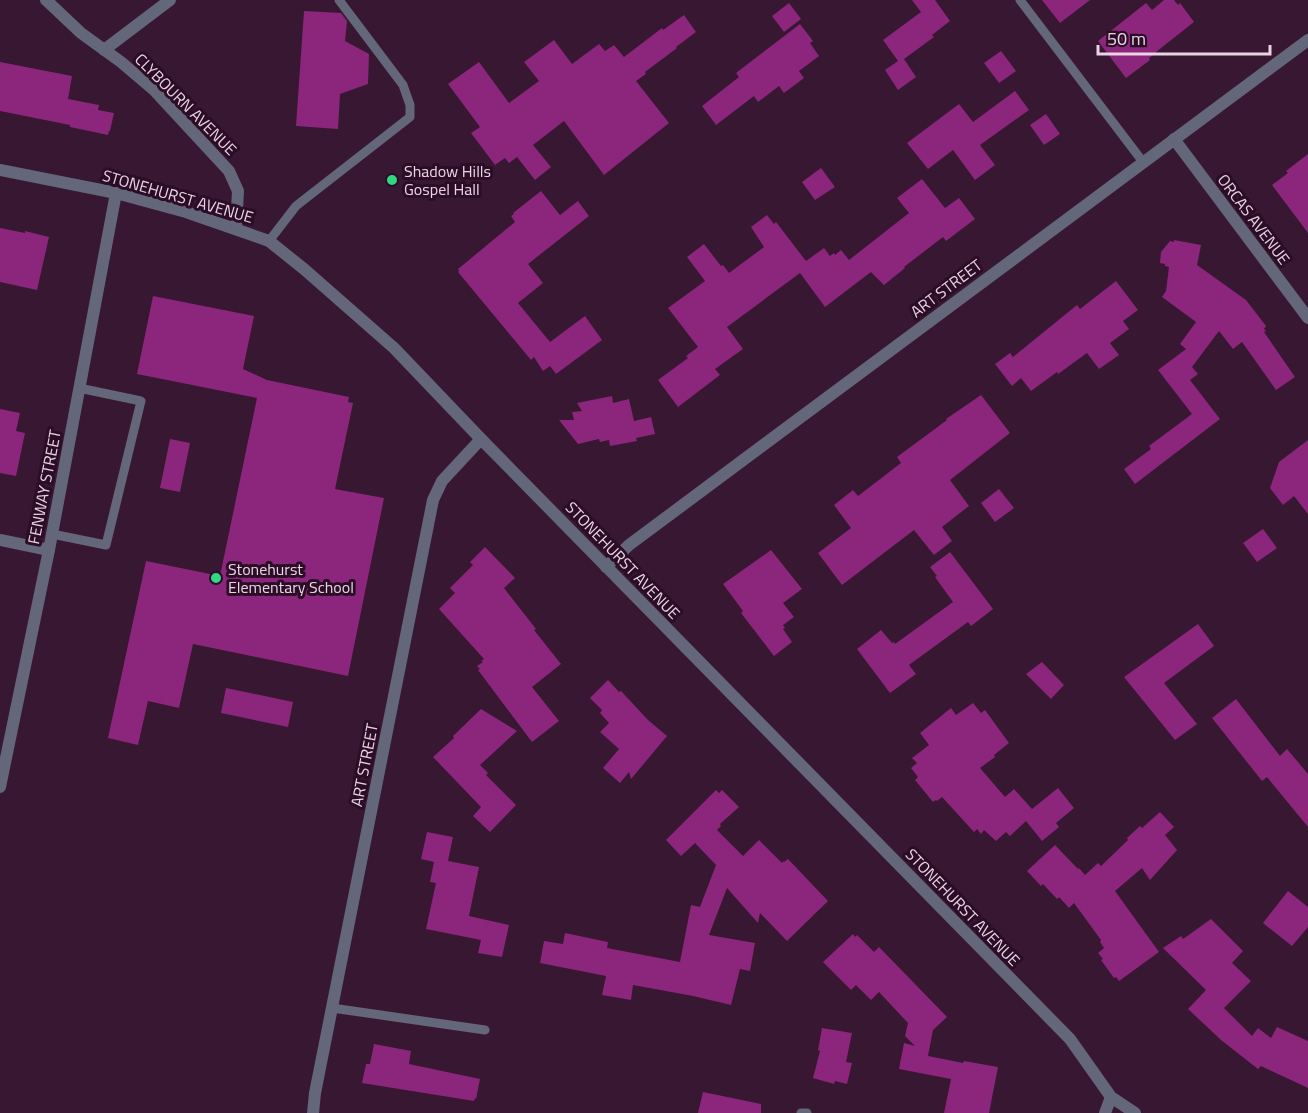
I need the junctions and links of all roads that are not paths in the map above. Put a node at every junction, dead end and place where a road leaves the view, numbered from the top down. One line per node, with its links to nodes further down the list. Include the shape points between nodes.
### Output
1 (46, 0): 6 (street, CLYBOURN AVENUE)
2 (170, 0): 6 (street)
3 (339, 0): 12 (lane, via 403,85 410,117 296,207)
4 (1020, 0): 8 (lane)
5 (1308, 40): 7 (street, ART STREET)
6 (104, 50): 11 (street, CLYBOURN AVENUE, via 154,90 229,171 238,191)
7 (1174, 139): 8 (street, ART STREET); 13 (street, ORCAS AVENUE)
8 (1143, 162): 19 (street, ART STREET, via 628,545)
9 (0, 170): 10 (street, STONEHURST AVENUE)
10 (116, 193): 11 (street, STONEHURST AVENUE); 14 (street, FENWAY STREET)
11 (236, 229): 12 (street, STONEHURST AVENUE)
12 (269, 241): 15 (street, STONEHURST AVENUE, via 394,348)
13 (1308, 318)
14 (79, 388): 16 (street, FENWAY STREET); 16 (lane, via 141,401 106,545)
15 (481, 439): 19 (street, STONEHURST AVENUE); 21 (street, ART STREET, via 442,482 433,500)
16 (52, 534): 18 (street, FENWAY STREET)
17 (0, 540): 18 (street)
18 (49, 550): 20 (street, FENWAY STREET)
19 (606, 567): 23 (street, STONEHURST AVENUE, via 1071,1040)
20 (0, 787)
21 (332, 1008): 22 (lane); 24 (street, ART STREET)
22 (484, 1030)
23 (1111, 1097): 27 (street); 28 (street, STONEHURST AVENUE)
24 (313, 1113)
25 (801, 1113): 26 (lane)
26 (807, 1113)
27 (1105, 1113)
28 (1135, 1113)

